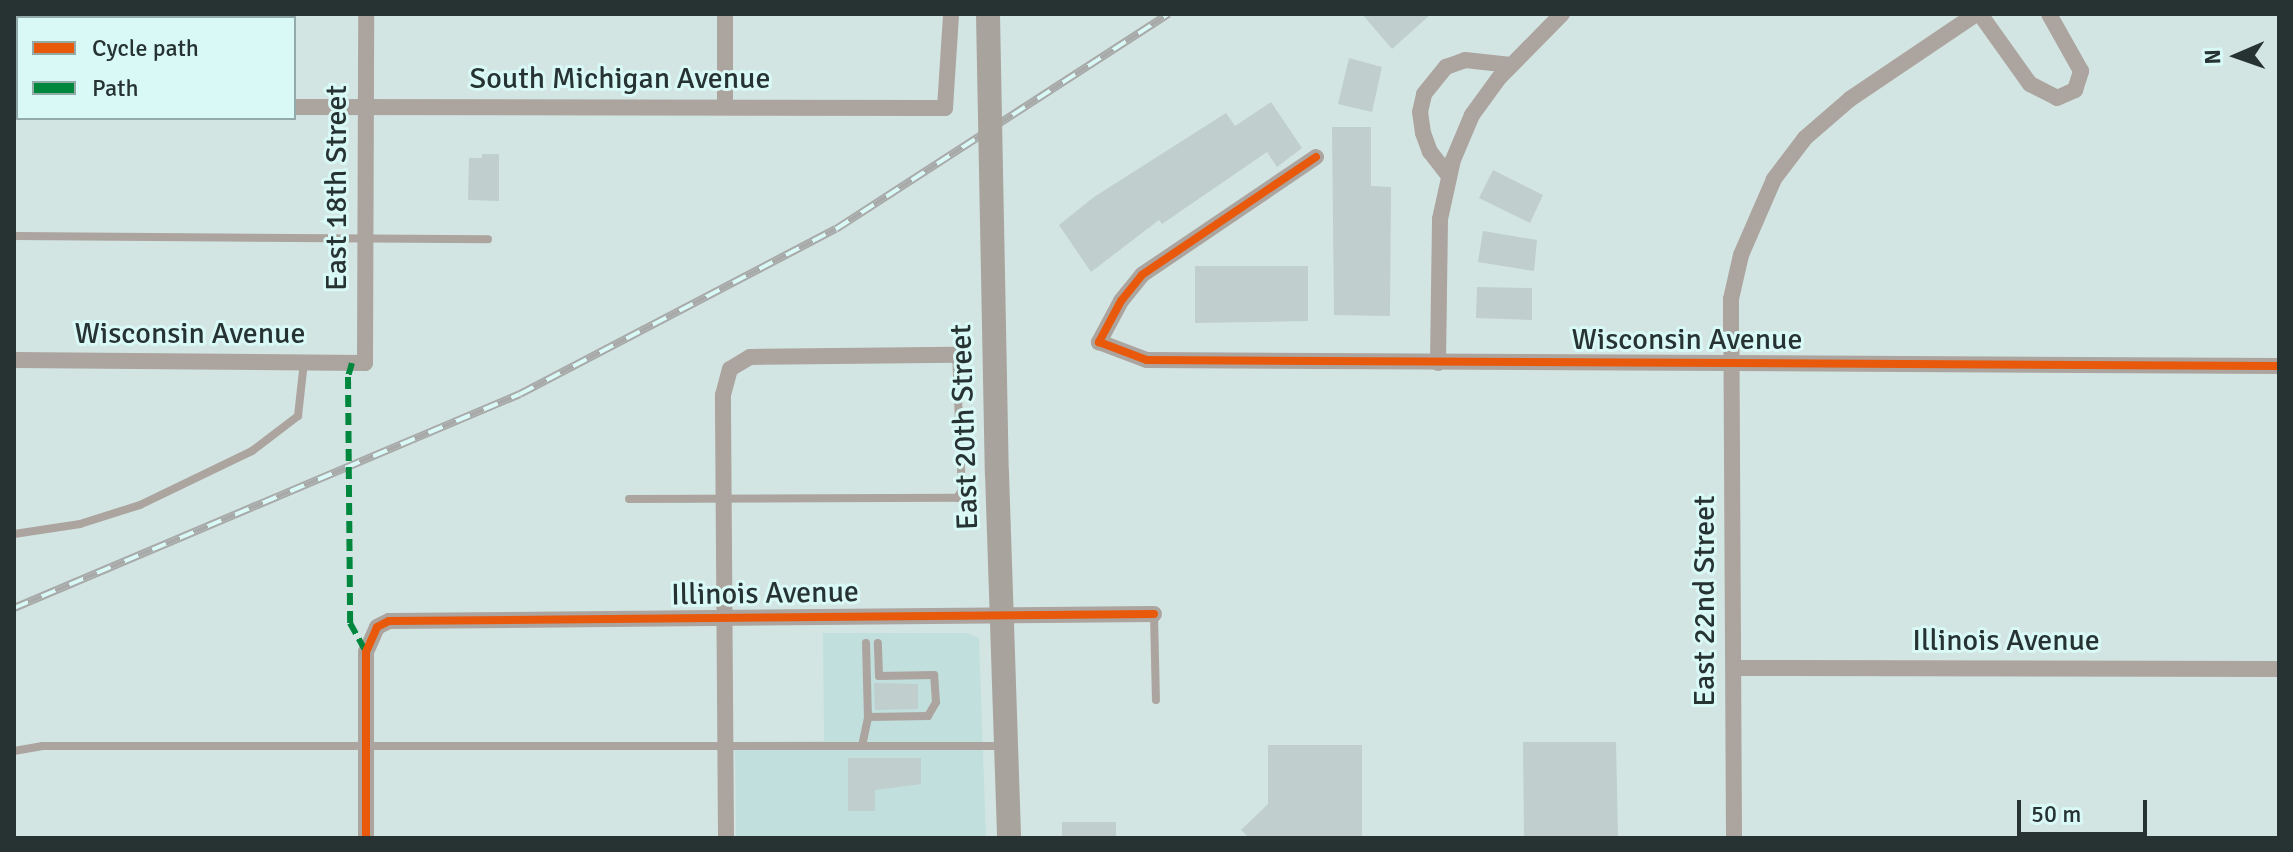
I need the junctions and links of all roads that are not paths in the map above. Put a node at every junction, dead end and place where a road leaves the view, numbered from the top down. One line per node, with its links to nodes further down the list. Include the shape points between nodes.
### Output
1 (366, 14): 10 (street, East 18th Street)
2 (725, 14): 11 (street)
3 (951, 14): 11 (street, South Michigan Avenue, via 945,108)
4 (988, 14): 28 (main road, East 20th Street, bridge, via 997,473)
5 (1562, 14): 8 (street)
6 (1978, 14): 7 (street, via 2030,84 2057,98 2075,90 2081,71); 22 (street, East 22nd Street, via 1850,99 1805,138 1774,179 1741,255 1731,299)
7 (2049, 14)
8 (1511, 65): 13 (street, via 1472,115); 13 (street, via 1465,60 1446,67 1424,94 1423,133)
9 (296, 107): 10 (street, South Michigan Avenue)
10 (365, 107): 11 (street, South Michigan Avenue); 15 (street, East 18th Street)
11 (725, 107)
12 (1316, 157): 21 (street, Wisconsin Avenue, via 1142,275 1099,342 1147,360)
13 (1449, 176): 21 (street, via 1440,219)
14 (14, 236): 15 (lane)
15 (365, 238): 16 (lane); 20 (street, East 18th Street)
16 (488, 239)
17 (956, 355): 24 (street, via 750,357 730,369 723,395); 24 (lane, via 962,490 957,498)
18 (14, 360): 19 (street, Wisconsin Avenue)
19 (304, 362): 20 (street, Wisconsin Avenue); 26 (lane, via 298,416 252,451 140,505 80,524)
20 (365, 363)
21 (1438, 363): 22 (street, Wisconsin Avenue)
22 (1731, 364): 23 (street, Wisconsin Avenue); 32 (street, East 22nd Street)
23 (2279, 366)
24 (725, 498): 25 (lane); 29 (street)
25 (629, 499)
26 (14, 534)
27 (1154, 614): 28 (street, Illinois Avenue); 36 (lane)
28 (1006, 615): 29 (street, Illinois Avenue); 41 (main road, East 20th Street)
29 (727, 620): 38 (street, Illinois Avenue, via 404,618 377,627 366,652); 39 (street)
30 (866, 643): 34 (lane)
31 (878, 643): 35 (lane)
32 (1734, 668): 33 (street, Illinois Avenue); 46 (street, East 22nd Street)
33 (2279, 669)
34 (866, 676): 35 (lane); 37 (lane)
35 (879, 676): 37 (lane, via 934,675 936,702 922,718)
36 (1156, 700)
37 (868, 717): 40 (lane)
38 (366, 746): 39 (lane); 42 (lane, via 43,746); 43 (street)
39 (726, 746): 40 (lane); 44 (street)
40 (862, 746): 41 (lane)
41 (1008, 746): 45 (main road, East 20th Street)
42 (14, 751)
43 (366, 838)
44 (726, 838)
45 (1009, 838)
46 (1734, 838)

